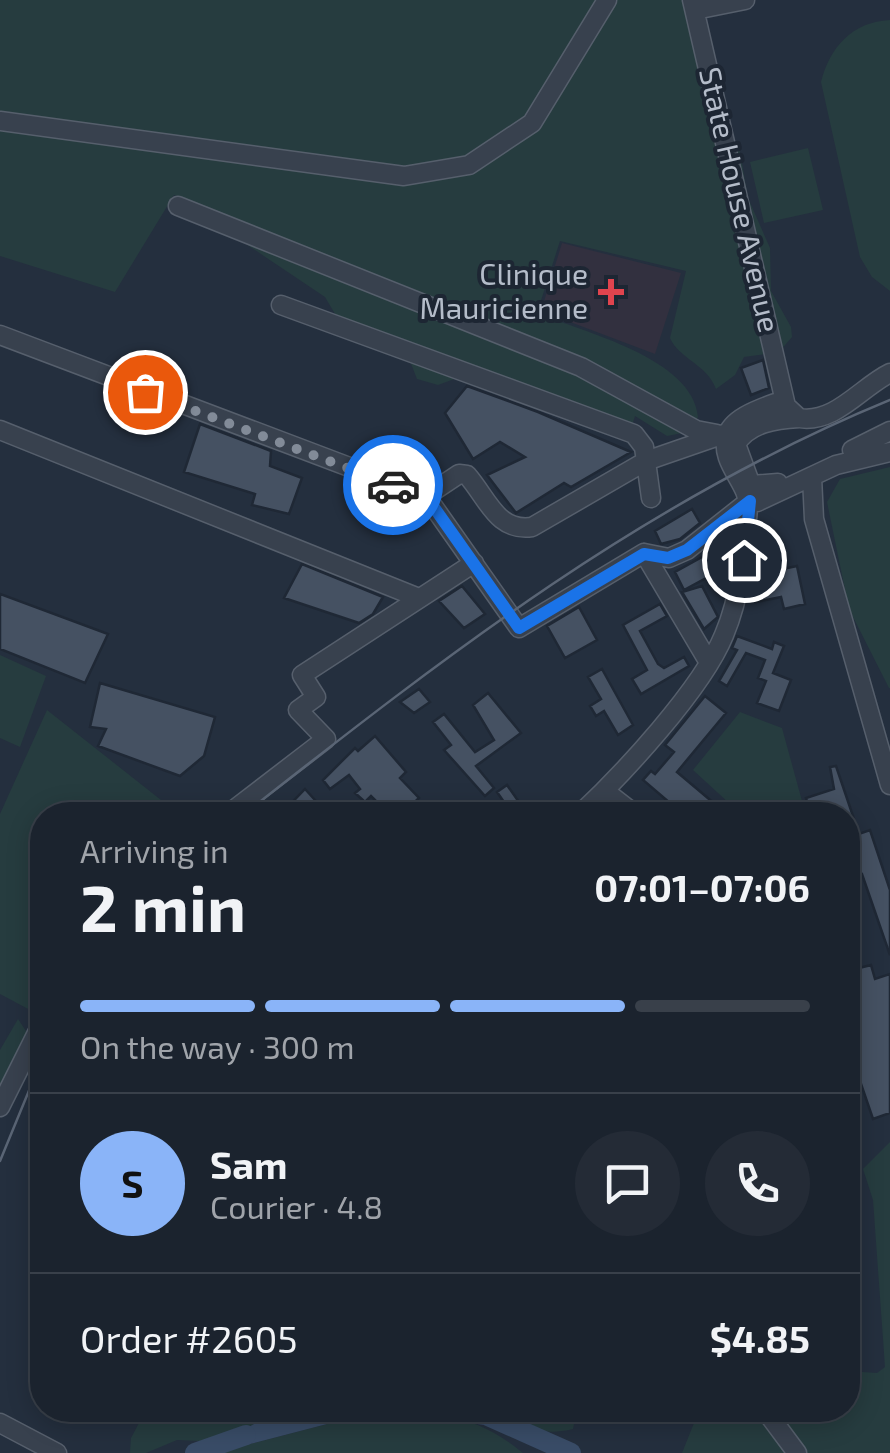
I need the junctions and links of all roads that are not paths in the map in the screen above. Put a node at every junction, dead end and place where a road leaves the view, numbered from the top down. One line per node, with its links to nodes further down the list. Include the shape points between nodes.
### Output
1 (607, 0): 4 (street, via 532,123 469,165 404,176)
2 (745, 0): 3 (street)
3 (694, 5): 9 (street, State House Avenue)
4 (0, 121)
5 (178, 206): 13 (street, via 581,367 696,430)
6 (281, 304): 15 (street, via 634,434)
7 (0, 335): 18 (street)
8 (890, 373): 10 (street, via 836,410)
9 (783, 400): 10 (street); 13 (street)
10 (799, 418): 12 (street, via 777,419 739,439 736,450 750,485 786,481)
11 (0, 430): 24 (street)
12 (890, 431)
13 (722, 433): 15 (street); 20 (street)
14 (890, 452): 16 (street)
15 (646, 461): 18 (street, via 532,527 503,524 468,476 460,474); 19 (street)
16 (836, 465): 17 (street); 21 (street)
17 (812, 477): 20 (street); 21 (street)
18 (426, 496): 23 (street)
19 (651, 498)
20 (750, 501): 22 (street, via 687,550 668,558); 25 (street, via 738,589)
21 (812, 503): 26 (street)
22 (644, 554): 23 (street, via 519,628); 25 (street)
23 (474, 564): 24 (street)
24 (419, 598): 28 (street, via 302,674 316,697 298,710 326,740)
25 (708, 661): 27 (street)
26 (890, 785)
27 (605, 791): 29 (street); 30 (street)
28 (244, 802)
29 (593, 802)
30 (619, 802)
31 (30, 1048): 32 (street)
32 (0, 1107)
33 (774, 1422): 36 (street)
34 (0, 1423): 35 (street)
35 (57, 1453)
36 (797, 1453)

